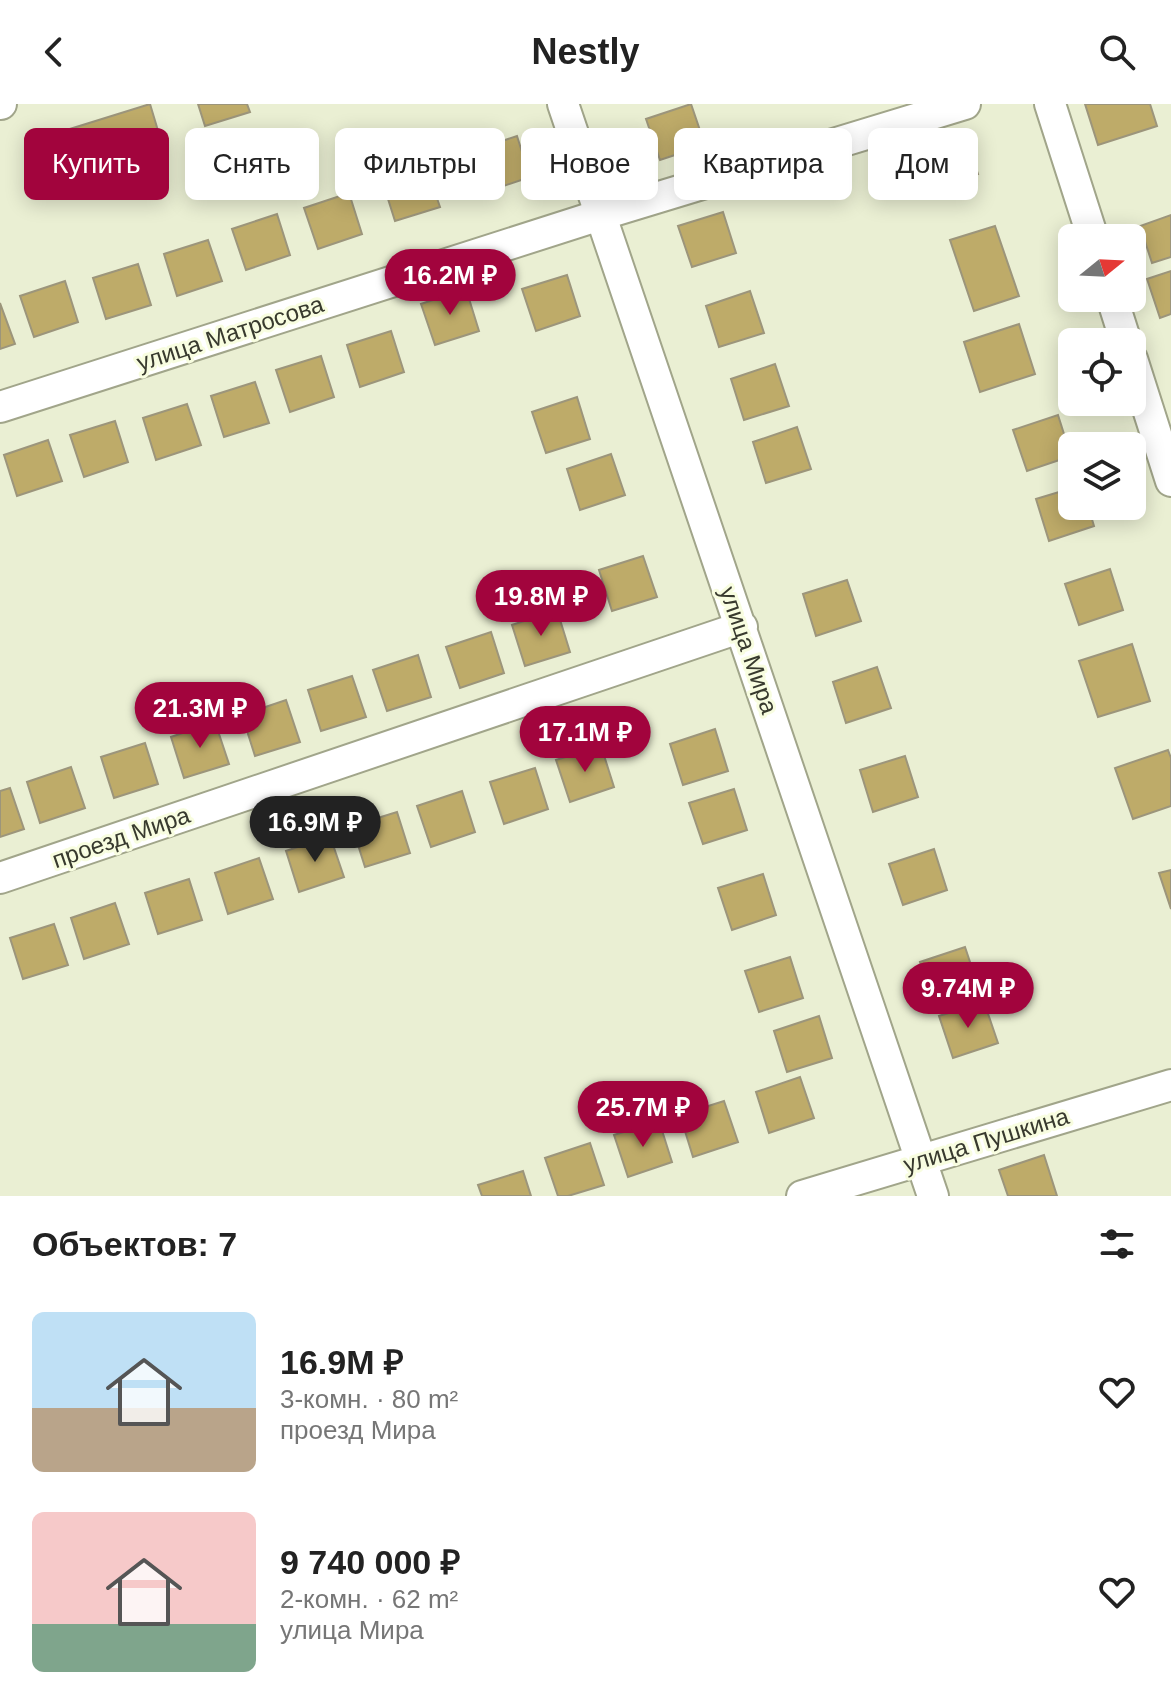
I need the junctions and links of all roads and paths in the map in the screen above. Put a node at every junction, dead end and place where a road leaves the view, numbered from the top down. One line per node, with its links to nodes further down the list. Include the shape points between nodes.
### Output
1 (563, 104): 4 (street, улица Мира)
2 (965, 104): 4 (street, улица Матросова)
3 (1050, 104): 5 (street)
4 (600, 215): 7 (street, улица Матросова); 9 (street, улица Мира)
5 (1089, 224)
6 (1146, 403): 8 (street)
7 (0, 407)
8 (1171, 481)
9 (742, 627): 10 (street, проезд Мира); 12 (street, улица Мира)
10 (0, 878)
11 (1171, 1085): 12 (street, улица Пушкина)
12 (921, 1159): 13 (street, улица Пушкина); 14 (street, улица Мира)
13 (802, 1196)
14 (933, 1196)

